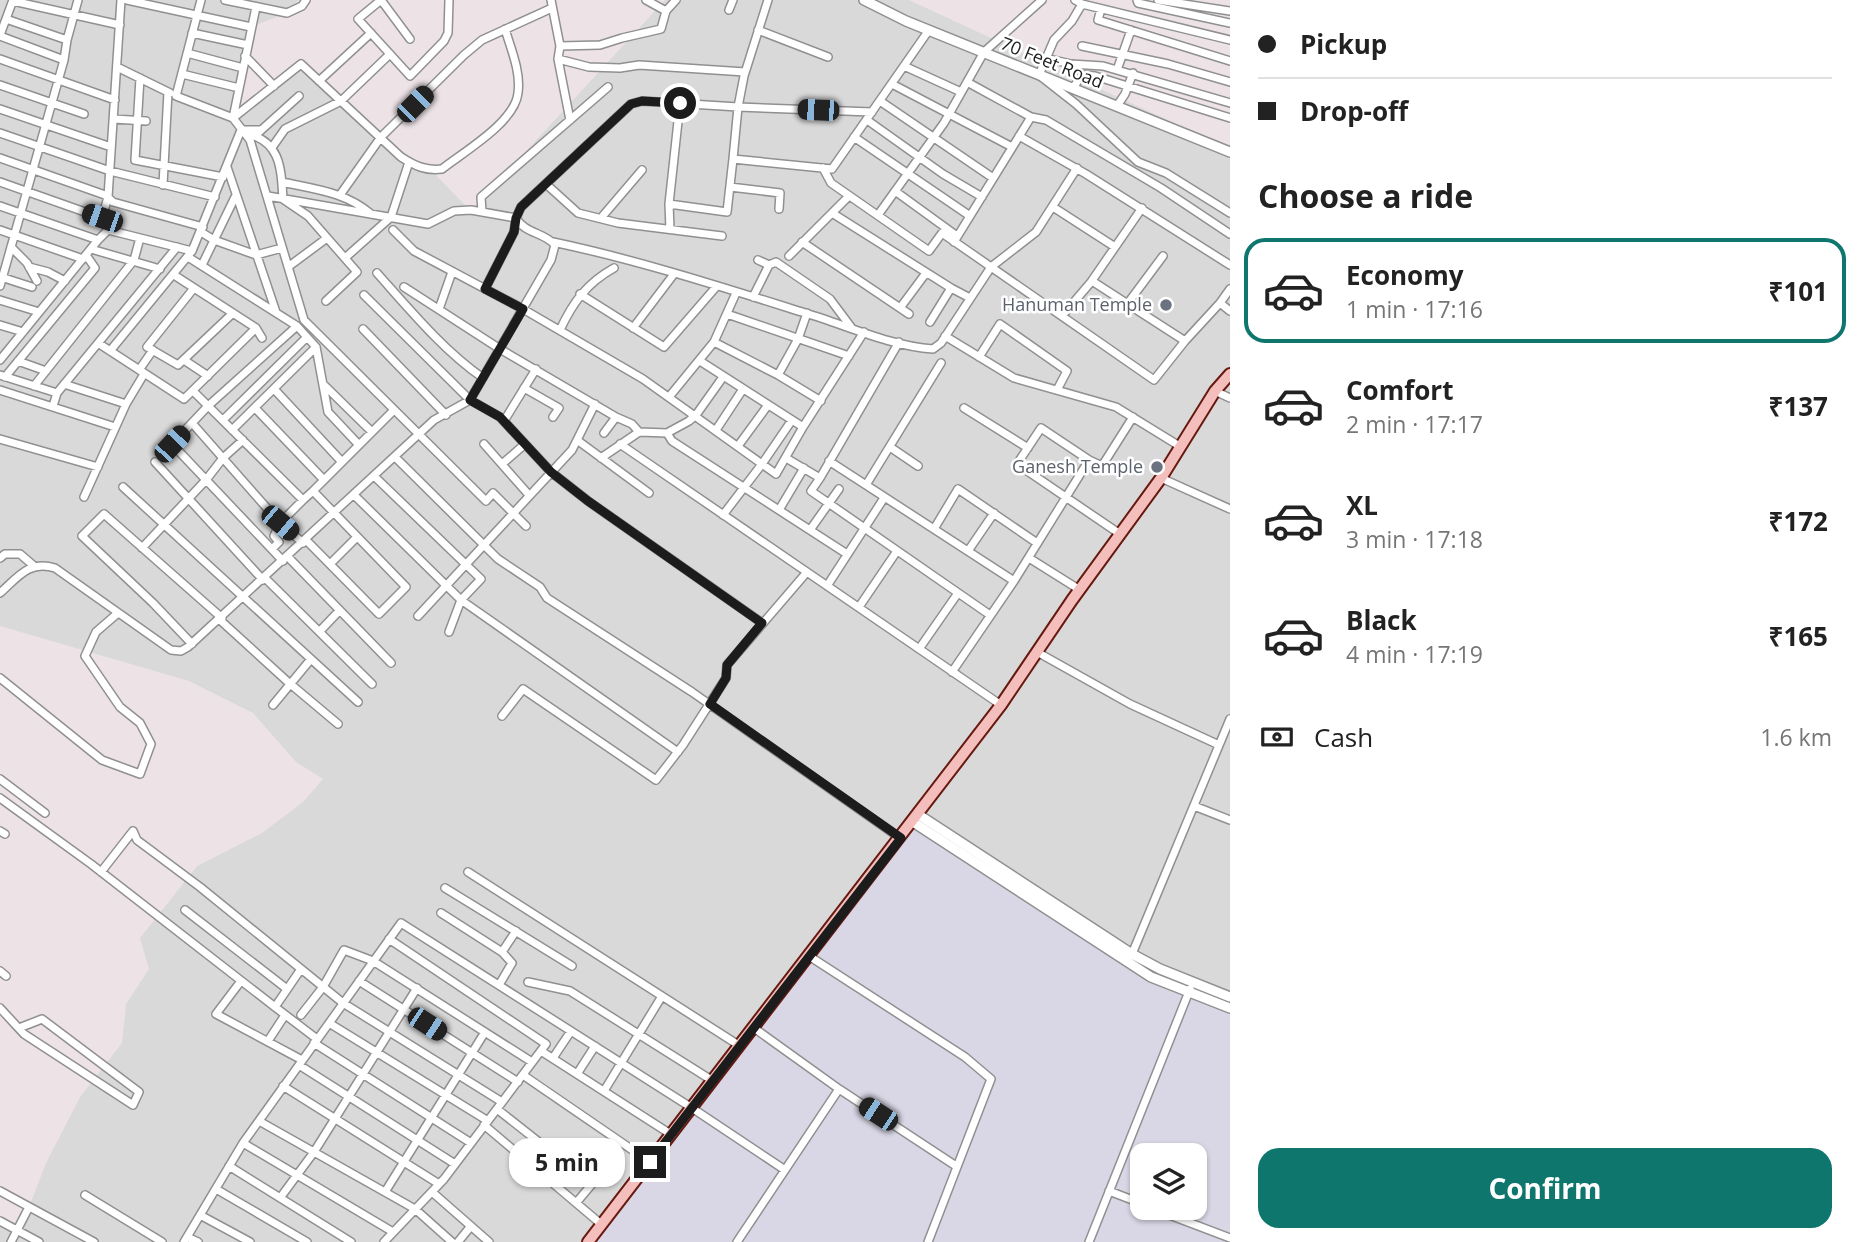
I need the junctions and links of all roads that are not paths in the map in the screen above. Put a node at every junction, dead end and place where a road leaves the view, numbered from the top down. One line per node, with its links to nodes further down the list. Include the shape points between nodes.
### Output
1 (13, 0): 25 (street); 27 (street)
2 (78, 0): 25 (street)
3 (121, 0): 29 (street)
4 (130, 0): 26 (street)
5 (201, 0): 26 (street)
6 (225, 0): 20 (street)
7 (306, 0): 20 (street, via 287,13)
8 (381, 0): 36 (street, via 358,19); 38 (street)
9 (449, 0): 46 (street, via 444,41 410,76)
10 (646, 0): 24 (street)
11 (676, 0): 24 (street)
12 (733, 0): 22 (street)
13 (768, 0): 32 (street)
14 (864, 0): 33 (street, 70 Feet Road)
15 (1042, 0): 44 (street)
16 (1137, 0): 28 (street)
17 (1158, 0): 23 (street)
18 (1078, 2): 21 (street); 50 (street, via 1072,21)
19 (551, 4): 31 (street); 42 (street)
20 (256, 8): 30 (street)
21 (1101, 9): 34 (street, via 1098,20); 40 (street)
22 (729, 10)
23 (1230, 10)
24 (666, 11): 42 (street, via 661,29 600,45)
25 (75, 15): 29 (street); 39 (street)
26 (197, 15): 30 (street); 35 (street)
27 (6, 19): 37 (street); 39 (street)
28 (1230, 23)
29 (120, 25): 56 (street)
30 (251, 27): 41 (street)
31 (505, 29): 101 (street, via 464,55); 113 (street, via 517,68 516,105 442,169)
32 (758, 30): 49 (street); 59 (street)
33 (929, 30): 44 (street, 70 Feet Road); 55 (street)
34 (1131, 30): 47 (street); 54 (street)
35 (192, 33): 41 (street); 45 (street)
36 (371, 33): 46 (street); 65 (street)
37 (0, 36): 52 (street)
38 (410, 39)
39 (67, 40): 52 (street)
40 (1230, 40)
41 (248, 46): 48 (street)
42 (560, 46): 53 (street)
43 (1082, 46): 47 (street)
44 (984, 52): 62 (street, 70 Feet Road); 66 (street)
45 (187, 53): 57 (street); 60 (street)
46 (390, 54): 79 (street)
47 (1121, 55): 58 (street); 67 (street)
48 (245, 56): 57 (street); 70 (street)
49 (828, 57)
50 (1045, 58): 58 (street); 62 (street)
51 (0, 59): 64 (street)
52 (64, 60): 64 (street)
53 (558, 60): 59 (street, via 589,67 639,65); 94 (street)
54 (1230, 61)
55 (904, 66): 68 (street); 75 (street)
56 (117, 67): 63 (street); 78 (street)
57 (243, 68): 72 (street)
58 (1117, 70): 61 (street)
59 (745, 72): 85 (street)
60 (182, 74): 72 (street); 76 (street)
61 (1133, 74): 71 (street); 83 (street)
62 (1039, 75): 74 (street, 70 Feet Road); 146 (street, via 1138,162 1166,173)
63 (140, 78): 76 (street); 96 (street)
64 (57, 80): 78 (street); 81 (street)
65 (319, 81): 70 (street, via 301,64); 79 (street)
66 (967, 82): 75 (street); 90 (street)
67 (1230, 82)
68 (892, 84): 80 (street); 89 (street)
69 (0, 85): 81 (street)
70 (274, 86): 91 (street)
71 (1128, 87): 74 (street, via 1082,75); 84 (street); 92 (street)
72 (239, 88): 91 (street)
73 (608, 88): 94 (street)
74 (1073, 88): 84 (street, 70 Feet Road)
75 (961, 92): 89 (street)
76 (172, 94): 91 (street); 114 (street)
77 (299, 96): 100 (street)
78 (115, 100): 93 (street)
79 (341, 101): 101 (street); 106 (street, via 285,129)
80 (880, 101): 87 (street); 104 (street)
81 (52, 103): 88 (street); 97 (street)
82 (680, 103): 85 (street); 126 (street, via 631,104); 139 (street)
83 (1230, 103)
84 (1117, 106): 109 (street, 70 Feet Road)
85 (738, 107): 87 (street); 112 (street)
86 (0, 109): 97 (street)
87 (872, 111): 95 (street)
88 (84, 114)
89 (949, 114): 104 (street); 108 (street)
90 (1031, 117): 102 (street); 160 (street, via 1046,120)
91 (233, 118): 98 (street)
92 (1230, 118)
93 (114, 119): 96 (street); 107 (street)
94 (570, 120): 144 (street, via 481,197)
95 (867, 120): 103 (street); 110 (street)
96 (142, 121): 114 (street, via 135,160)
97 (46, 125): 105 (street); 107 (street)
98 (243, 132): 100 (street); 115 (street); 133 (street, via 250,140)
99 (0, 133): 105 (street)
100 (258, 133): 106 (street)
101 (382, 136): 113 (street); 132 (street)
102 (1019, 136): 108 (street); 118 (street)
103 (855, 137): 116 (street, via 832,169); 121 (street)
104 (932, 139): 110 (street); 123 (street)
105 (40, 146): 117 (street); 120 (street)
106 (273, 146): 125 (street)
107 (111, 147): 120 (street)
108 (1012, 147): 123 (street)
109 (1230, 152)
110 (920, 156): 121 (street); 137 (street)
111 (0, 158): 117 (street)
112 (733, 159): 116 (street); 128 (street)
113 (409, 162): 152 (street)
114 (163, 165): 122 (street); 127 (street)
115 (227, 167): 122 (street); 131 (street)
116 (823, 168): 134 (street, via 831,183)
117 (34, 169): 130 (street); 135 (street)
118 (1077, 169): 141 (street); 142 (street)
119 (642, 170): 154 (street)
120 (110, 171): 127 (street); 135 (street)
121 (908, 173): 129 (street); 150 (street)
122 (223, 177): 136 (street)
123 (993, 178): 137 (street)
124 (0, 182): 130 (street)
125 (282, 182): 132 (street); 138 (street)
126 (546, 184): 153 (street, via 521,207); 154 (street, via 578,213)
127 (163, 185): 136 (street)
128 (730, 187): 139 (street, via 727,212); 143 (street, via 780,193)
129 (895, 191): 149 (street); 165 (street)
130 (27, 192): 147 (street); 151 (street)
131 (236, 195): 167 (street); 176 (street)
132 (340, 195): 148 (street, via 357,201)
133 (268, 196): 138 (street); 173 (street)
134 (849, 196): 145 (street); 149 (street)
135 (108, 197): 151 (street); 155 (street)
136 (215, 197): 155 (street)
137 (982, 197): 150 (street)
138 (283, 199): 148 (street); 164 (street, via 308,216)
139 (669, 204): 156 (street)
140 (0, 206): 147 (street)
141 (1053, 207): 172 (street); 187 (street, via 1036,232)
142 (1142, 208): 172 (street); 184 (street)
143 (779, 209)
144 (482, 212): 152 (street, via 454,211 428,224); 153 (street)
145 (832, 213): 169 (street); 192 (street)
146 (1230, 213)
147 (21, 214): 161 (street); 166 (street)
148 (371, 214): 152 (street)
149 (878, 215): 165 (street, via 929,251 942,233)
150 (970, 216): 165 (street)
151 (102, 218): 158 (street)
152 (391, 218): 179 (street)
153 (516, 218): 168 (street, via 521,227); 202 (street, via 514,232)
154 (601, 218): 156 (street)
155 (202, 229): 167 (street); 174 (street)
156 (670, 229): 162 (street)
157 (0, 230): 161 (street)
158 (108, 230): 163 (street); 166 (street)
159 (393, 230): 190 (street, via 414,251)
160 (1230, 234)
161 (15, 236): 170 (street); 175 (street)
162 (722, 236)
163 (140, 238): 171 (street); 180 (street)
164 (327, 238): 179 (street); 186 (street)
165 (956, 239): 187 (street)
166 (98, 240): 175 (street)
167 (214, 240): 176 (street); 182 (street)
168 (552, 242): 193 (street); 215 (street, via 551,260)
169 (802, 242): 177 (street); 213 (street)
170 (11, 247): 185 (street); 195 (street)
171 (177, 247): 174 (street); 189 (street)
172 (1115, 247): 197 (street)
173 (282, 248): 176 (street); 186 (street)
174 (190, 254): 182 (street); 194 (street)
175 (86, 255): 180 (street); 196 (street); 250 (street, via 95,268)
176 (256, 255): 218 (street)
177 (789, 256)
178 (1163, 256): 211 (street)
179 (345, 258): 210 (street, via 358,272)
180 (134, 260): 189 (street); 254 (street)
181 (758, 260): 183 (street)
182 (202, 265): 218 (street)
183 (769, 265): 207 (street); 229 (street, via 776,262 830,299)
184 (1230, 265)
185 (29, 267): 195 (street, via 35,284); 196 (street)
186 (288, 267): 284 (street, via 304,320)
187 (991, 267): 208 (street); 223 (street)
188 (614, 268): 205 (street)
189 (160, 269): 241 (street)
190 (452, 272): 202 (street); 214 (street)
191 (377, 273): 261 (street, via 419,320)
192 (926, 273): 201 (street); 213 (street)
193 (674, 274): 199 (street); 228 (street)
194 (174, 275): 200 (street); 244 (street)
195 (1, 280)
196 (65, 281): 217 (street)
197 (1092, 281): 211 (street); 223 (street)
198 (404, 287): 214 (street)
199 (716, 287): 204 (street); 228 (street, via 664,347)
200 (194, 288): 219 (street); 245 (street, via 147,347)
201 (951, 288): 208 (street); 224 (street)
202 (485, 289): 215 (street)
203 (1230, 289): 212 (street)
204 (736, 293): 207 (street); 221 (street)
205 (580, 294): 228 (street); 231 (street)
206 (364, 295): 275 (street)
207 (753, 297): 220 (street)
208 (970, 298): 234 (street)
209 (0, 300): 217 (street)
210 (326, 301)
211 (1128, 303): 238 (street)
212 (1220, 303): 216 (street); 238 (street)
213 (900, 308): 222 (street)
214 (439, 309): 243 (street)
215 (523, 309): 231 (street); 243 (street)
216 (1230, 311)
217 (40, 312): 232 (street)
218 (276, 312): 226 (street)
219 (233, 313): 227 (street); 249 (street)
220 (807, 313): 229 (street); 237 (street)
221 (727, 314): 237 (street); 239 (street)
222 (909, 314)
223 (1062, 316): 238 (street, via 1154,380)
224 (930, 322)
225 (0, 325): 232 (street)
226 (297, 326): 235 (street); 281 (street)
227 (256, 328): 236 (street); 259 (street)
228 (633, 328)
229 (852, 328): 233 (street)
230 (363, 329): 285 (street)
231 (560, 330): 273 (street)
232 (23, 332): 248 (street)
233 (864, 332): 240 (street); 246 (street)
234 (945, 336): 240 (street, via 933,349); 247 (street)
235 (307, 337): 242 (street); 290 (street)
236 (262, 338)
237 (798, 339): 246 (street); 257 (street)
238 (1185, 341)
239 (714, 342): 251 (street); 257 (street)
240 (899, 342): 319 (street)
241 (98, 343): 244 (street); 263 (street)
242 (316, 347): 262 (street); 266 (street)
243 (500, 349): 253 (street); 261 (street)
244 (110, 351): 255 (street)
245 (153, 351): 249 (street, via 178,365); 255 (street)
246 (849, 356): 276 (street)
247 (979, 357): 269 (street, via 1014,378); 269 (street, via 1000,324 1067,371)
248 (0, 360)
249 (184, 360): 259 (street)
250 (18, 361): 254 (street); 258 (street)
251 (699, 361): 260 (street); 273 (street)
252 (942, 363): 311 (street)
253 (536, 369): 265 (street); 278 (street)
254 (46, 371): 264 (street)
255 (141, 372): 270 (street, via 184,399); 277 (street)
256 (1230, 374): 271 (main road)
257 (778, 375): 276 (street)
258 (2, 376): 264 (street)
259 (208, 376): 270 (street)
260 (723, 377): 267 (street); 286 (street)
261 (483, 378): 275 (street)
262 (323, 383): 298 (street); 309 (street, via 328,412)
263 (64, 384): 272 (street); 277 (street)
264 (34, 386): 272 (street)
265 (524, 388): 287 (street, via 559,408); 292 (street)
266 (274, 389): 282 (street); 321 (street)
267 (743, 389): 280 (street); 297 (street)
268 (0, 390): 279 (street)
269 (1057, 390): 289 (street, via 1116,407)
270 (193, 391): 281 (street)
271 (1214, 391): 274 (street); 312 (main road)
272 (57, 393): 279 (street)
273 (669, 397): 286 (street)
274 (1230, 398)
275 (470, 400): 285 (street); 292 (street)
276 (821, 401): 295 (street)
277 (127, 404): 294 (street)
278 (595, 404): 288 (street); 305 (street)
279 (53, 405): 294 (street)
280 (768, 405): 291 (street); 310 (street)
281 (208, 406): 290 (street); 293 (street)
282 (255, 408): 296 (street); 332 (street)
283 (964, 408): 313 (street)
284 (394, 410): 298 (street); 302 (street)
285 (446, 415): 302 (street)
286 (696, 415): 297 (street); 301 (street)
287 (553, 417)
288 (616, 417): 299 (street); 300 (street)
289 (1133, 417): 312 (street); 318 (street, via 1102,466)
290 (223, 420): 296 (street)
291 (792, 420): 295 (street); 323 (street)
292 (504, 422): 307 (street)
293 (192, 423): 315 (street); 331 (street, via 172,444)
294 (116, 426): 325 (street)
295 (803, 426): 317 (street)
296 (232, 430): 304 (street)
297 (716, 430): 310 (street)
298 (372, 432): 309 (street)
299 (639, 432): 301 (street); 308 (street)
300 (604, 433)
301 (667, 433): 335 (street, via 672,441)
302 (420, 434): 314 (street); 349 (street, via 486,501 493,493)
303 (0, 439): 325 (street)
304 (243, 440): 315 (street); 345 (street)
305 (577, 440): 316 (street); 327 (street)
306 (484, 444): 322 (street)
307 (525, 444): 322 (street); 327 (street)
308 (621, 444): 316 (street); 352 (street)
309 (359, 445): 321 (street)
310 (738, 446): 323 (street)
311 (890, 447): 324 (street); 333 (street)
312 (1181, 447): 330 (main road)
313 (1028, 448): 318 (street, via 1041,428); 342 (street, via 1017,464)
314 (395, 457): 328 (street); 363 (street)
315 (223, 458): 331 (street); 353 (street)
316 (601, 458): 338 (street)
317 (786, 458): 323 (street, via 776,474); 326 (street)
318 (1089, 460): 342 (street)
319 (830, 461): 329 (street); 333 (street)
320 (155, 462): 344 (street)
321 (342, 462): 332 (street)
322 (502, 464): 340 (street)
323 (762, 464): 335 (street)
324 (918, 466)
325 (98, 467): 341 (street)
326 (804, 468): 329 (street); 348 (street)
327 (551, 472): 340 (street); 391 (street)
328 (374, 476): 339 (street); 373 (street)
329 (820, 478): 346 (street, via 811,492)
330 (1161, 478): 347 (street); 359 (main road)
331 (206, 480): 344 (street); 365 (street)
332 (324, 480): 337 (street)
333 (866, 485): 343 (street)
334 (123, 487): 354 (street)
335 (744, 487): 348 (street); 352 (street)
336 (839, 489): 346 (street)
337 (313, 491): 345 (street); 351 (street)
338 (649, 493)
339 (354, 495): 351 (street); 378 (street)
340 (529, 495): 349 (street)
341 (84, 497)
342 (1066, 497): 359 (street); 362 (street)
343 (884, 498): 356 (street); 357 (street)
344 (189, 499): 354 (street); 376 (street)
345 (303, 500): 353 (street)
346 (829, 504): 356 (street); 358 (street)
347 (1230, 509)
348 (779, 510): 358 (street)
349 (513, 512): 355 (street); 363 (street)
350 (994, 513): 357 (street, via 958,489); 362 (street); 367 (street)
351 (335, 514): 360 (street); 361 (street)
352 (723, 515): 375 (street)
353 (280, 523): 361 (street); 365 (street, via 274,536 279,542)
354 (164, 525): 364 (street); 383 (street)
355 (526, 526)
356 (864, 528): 366 (street); 368 (street)
357 (934, 529): 367 (street)
358 (810, 530): 368 (street)
359 (1121, 534): 380 (main road)
360 (357, 537): 372 (street); 372 (street, via 406,587 379,614)
361 (305, 541): 371 (street); 372 (street)
362 (1037, 543): 370 (street)
363 (483, 545): 373 (street); 404 (street, via 540,587 547,598)
364 (142, 548): 390 (street); 394 (street, via 104,514 82,536)
365 (272, 550): 371 (street)
366 (897, 551): 382 (street); 385 (street)
367 (968, 551): 377 (street)
368 (848, 554): 379 (street)
369 (2, 555): 374 (street, via 20,554)
370 (1029, 558): 377 (street); 380 (street)
371 (286, 559): 376 (street); 386 (street)
372 (330, 564)
373 (465, 564): 378 (street); 384 (street, via 481,579)
374 (34, 566): 381 (street); 387 (street, via 55,568)
375 (807, 572): 379 (street); 391 (street)
376 (264, 579): 383 (street); 392 (street)
377 (1014, 582): 388 (street)
378 (446, 585): 384 (street); 389 (street)
379 (827, 586): 385 (street)
380 (1080, 590): 396 (main road)
381 (0, 593)
382 (958, 593): 388 (street); 395 (street)
383 (244, 598): 390 (street); 397 (street)
384 (461, 600): 393 (street); 411 (street)
385 (859, 607): 395 (street)
386 (339, 611): 392 (street); 398 (street)
387 (118, 613): 394 (street, via 171,650 181,651); 400 (street, via 96,632 85,656 120,707 140,723 151,744 140,774 102,760)
388 (990, 615): 399 (street)
389 (418, 616)
390 (221, 619): 394 (street); 402 (street)
391 (762, 623): 404 (street, via 727,665 726,678)
392 (320, 631): 401 (street)
393 (449, 632)
394 (192, 644)
395 (919, 649): 399 (street)
396 (1037, 652): 406 (main road); 410 (street, via 1130,704)
397 (311, 659): 402 (street); 403 (street)
398 (391, 663)
399 (952, 672): 406 (street)
400 (0, 678)
401 (372, 684)
402 (290, 685): 405 (street); 409 (street)
403 (358, 702)
404 (710, 704): 411 (street); 418 (street)
405 (273, 705)
406 (1001, 705): 416 (main road)
407 (502, 716): 411 (street, via 523,689 656,780)
408 (1230, 719): 410 (street)
409 (338, 724)
410 (1219, 746): 414 (street)
411 (678, 752)
412 (0, 779): 415 (street)
413 (0, 798): 419 (street)
414 (1194, 806): 417 (street); 427 (street)
415 (45, 813)
416 (916, 819): 418 (main road); 427 (street); 437 (street, via 1151,976)
417 (1230, 820)
418 (901, 839): 428 (main road)
419 (101, 872): 431 (street, via 132,831 137,840); 432 (street)
420 (468, 872): 440 (street)
421 (445, 888): 424 (street)
422 (185, 910): 439 (street)
423 (441, 913): 426 (street)
424 (516, 931): 426 (street); 430 (street)
425 (389, 939): 429 (street); 435 (street, via 401,923); 460 (street, via 546,1044)
426 (502, 952): 435 (street, via 512,963)
427 (1132, 954): 437 (street)
428 (809, 956): 451 (main road); 492 (street, via 965,1057 990,1079)
429 (373, 961): 433 (street); 436 (street, via 344,950); 438 (street)
430 (572, 966)
431 (301, 969): 436 (street); 439 (street)
432 (241, 981): 443 (street); 456 (street, via 216,1014)
433 (359, 981): 442 (street); 446 (street)
434 (528, 982): 455 (street, via 570,991)
435 (499, 985): 452 (street)
436 (323, 987): 442 (street); 448 (street)
437 (1191, 987): 441 (street); 445 (street); 498 (street)
438 (417, 988): 446 (street); 454 (street)
439 (287, 989): 443 (street)
440 (662, 996): 455 (street); 459 (street)
441 (1230, 997)
442 (343, 1003): 449 (street); 453 (street)
443 (275, 1007): 447 (street)
444 (0, 1008): 450 (street)
445 (1230, 1008)
446 (404, 1009): 453 (street); 462 (street)
447 (285, 1015): 456 (street); 457 (street)
448 (301, 1015)
449 (329, 1023): 457 (street); 461 (street)
450 (19, 1028): 450 (street, via 53,1054 133,1105 139,1092 42,1019)
451 (754, 1028): 459 (main road); 473 (street)
452 (571, 1031): 458 (street); 463 (street)
453 (390, 1032): 461 (street); 469 (street)
454 (485, 1032): 462 (street); 465 (street)
455 (639, 1035): 466 (street); 471 (street)
456 (268, 1041): 464 (street)
457 (316, 1041): 464 (street); 468 (street)
458 (595, 1046): 466 (street); 467 (street)
459 (740, 1046): 471 (main road)
460 (541, 1051): 463 (street); 465 (street)
461 (377, 1053): 468 (street); 475 (street)
462 (472, 1053): 469 (street); 470 (street)
463 (553, 1058): 467 (street)
464 (301, 1062): 472 (street); 476 (street)
465 (532, 1062): 470 (street)
466 (621, 1063): 474 (street); 478 (street)
467 (577, 1074): 474 (street)
468 (363, 1075): 476 (street); 479 (street)
469 (458, 1075): 475 (street); 477 (street)
470 (520, 1078): 477 (street); 489 (street)
471 (713, 1081): 478 (main road)
472 (283, 1086): 480 (street); 481 (street)
473 (839, 1089): 492 (street); 493 (street)
474 (604, 1091): 483 (street)
475 (446, 1095): 479 (street); 482 (street)
476 (349, 1097): 480 (street); 484 (street)
477 (500, 1106): 482 (street); 504 (street, via 592,1184)
478 (692, 1108): 483 (main road); 493 (street)
479 (431, 1118): 484 (street); 486 (street)
480 (335, 1119): 487 (street); 488 (street)
481 (259, 1121): 485 (street); 487 (street)
482 (486, 1123): 486 (street); 504 (street)
483 (671, 1135): 489 (main road)
484 (417, 1140): 488 (street); 490 (street)
485 (243, 1143): 491 (street); 494 (street)
486 (471, 1143): 490 (street)
487 (314, 1152): 494 (street); 499 (street)
488 (404, 1162): 495 (street); 499 (street)
489 (650, 1162): 510 (main road)
490 (455, 1164): 495 (street)
491 (229, 1166): 496 (street); 502 (street)
492 (957, 1166): 531 (street)
493 (785, 1170): 530 (street)
494 (297, 1175): 502 (street); 513 (street)
495 (439, 1184): 500 (street)
496 (216, 1189): 507 (street); 523 (street)
497 (0, 1191): 505 (street)
498 (1109, 1191): 503 (street); 532 (street)
499 (385, 1192): 506 (street)
500 (432, 1192): 506 (street); 511 (street)
501 (85, 1195): 520 (street)
502 (280, 1198): 516 (street)
503 (1130, 1200)
504 (576, 1203): 510 (street)
505 (29, 1207): 512 (street); 519 (street)
506 (415, 1209): 513 (street); 526 (street)
507 (200, 1215): 515 (street); 522 (street)
508 (1183, 1220): 514 (street)
509 (0, 1221): 512 (street)
510 (601, 1224): 529 (main road)
511 (471, 1226): 527 (street); 528 (street)
512 (17, 1230): 517 (street); 518 (street)
513 (393, 1232): 525 (street)
514 (1230, 1238)
515 (186, 1239): 521 (street)
516 (339, 1239): 524 (street)
517 (11, 1242)
518 (39, 1242)
519 (94, 1242)
520 (162, 1242)
521 (198, 1242)
522 (250, 1242)
523 (307, 1242)
524 (351, 1242)
525 (384, 1242)
526 (452, 1242)
527 (458, 1242)
528 (489, 1242)
529 (588, 1242)
530 (737, 1242)
531 (928, 1242)
532 (1089, 1242)

